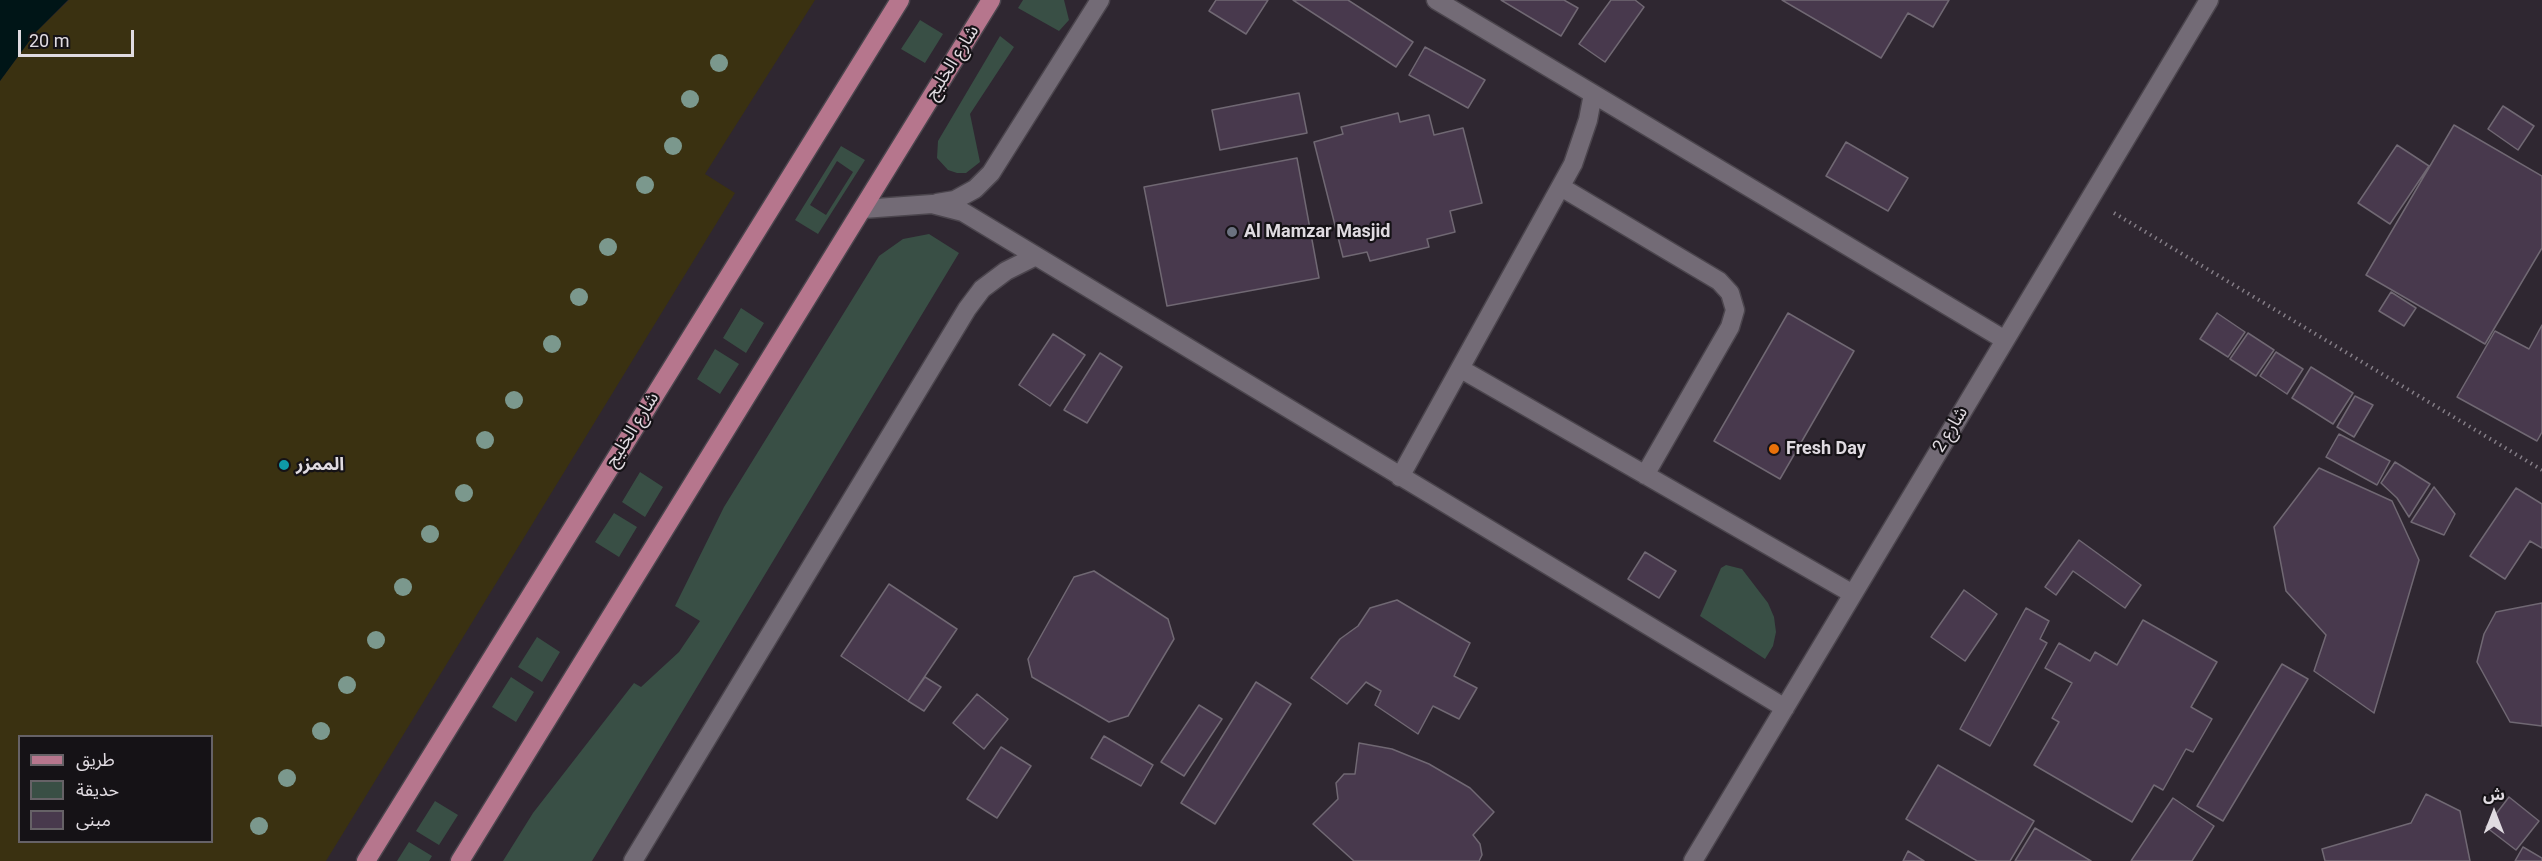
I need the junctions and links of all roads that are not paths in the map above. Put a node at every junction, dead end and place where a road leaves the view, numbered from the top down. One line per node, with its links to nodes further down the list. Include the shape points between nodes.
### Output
1 (900, 0): 17 (main road, شارع الخليج)
2 (992, 0): 9 (main road, شارع الخليج)
3 (1100, 0): 8 (street, via 991,173 975,189 955,200)
4 (1436, 0): 6 (street)
5 (2209, 0): 11 (street, شارع 2)
6 (1593, 94): 7 (street, via 1582,142); 11 (street)
7 (1561, 187): 12 (street); 13 (street, via 1719,281 1730,294 1735,310 1730,327)
8 (932, 204): 9 (street); 10 (street, via 963,213)
9 (863, 209): 18 (main road, شارع الخليج)
10 (1036, 256): 14 (street); 19 (street, via 982,289 967,309)
11 (2005, 340): 15 (street, شارع 2)
12 (1461, 369): 13 (street); 14 (street)
13 (1645, 475): 15 (street)
14 (1400, 477): 16 (street)
15 (1853, 594): 16 (street, شارع 2)
16 (1785, 708): 20 (street, شارع 2)
17 (366, 861)
18 (460, 861)
19 (633, 861)
20 (1693, 861)

